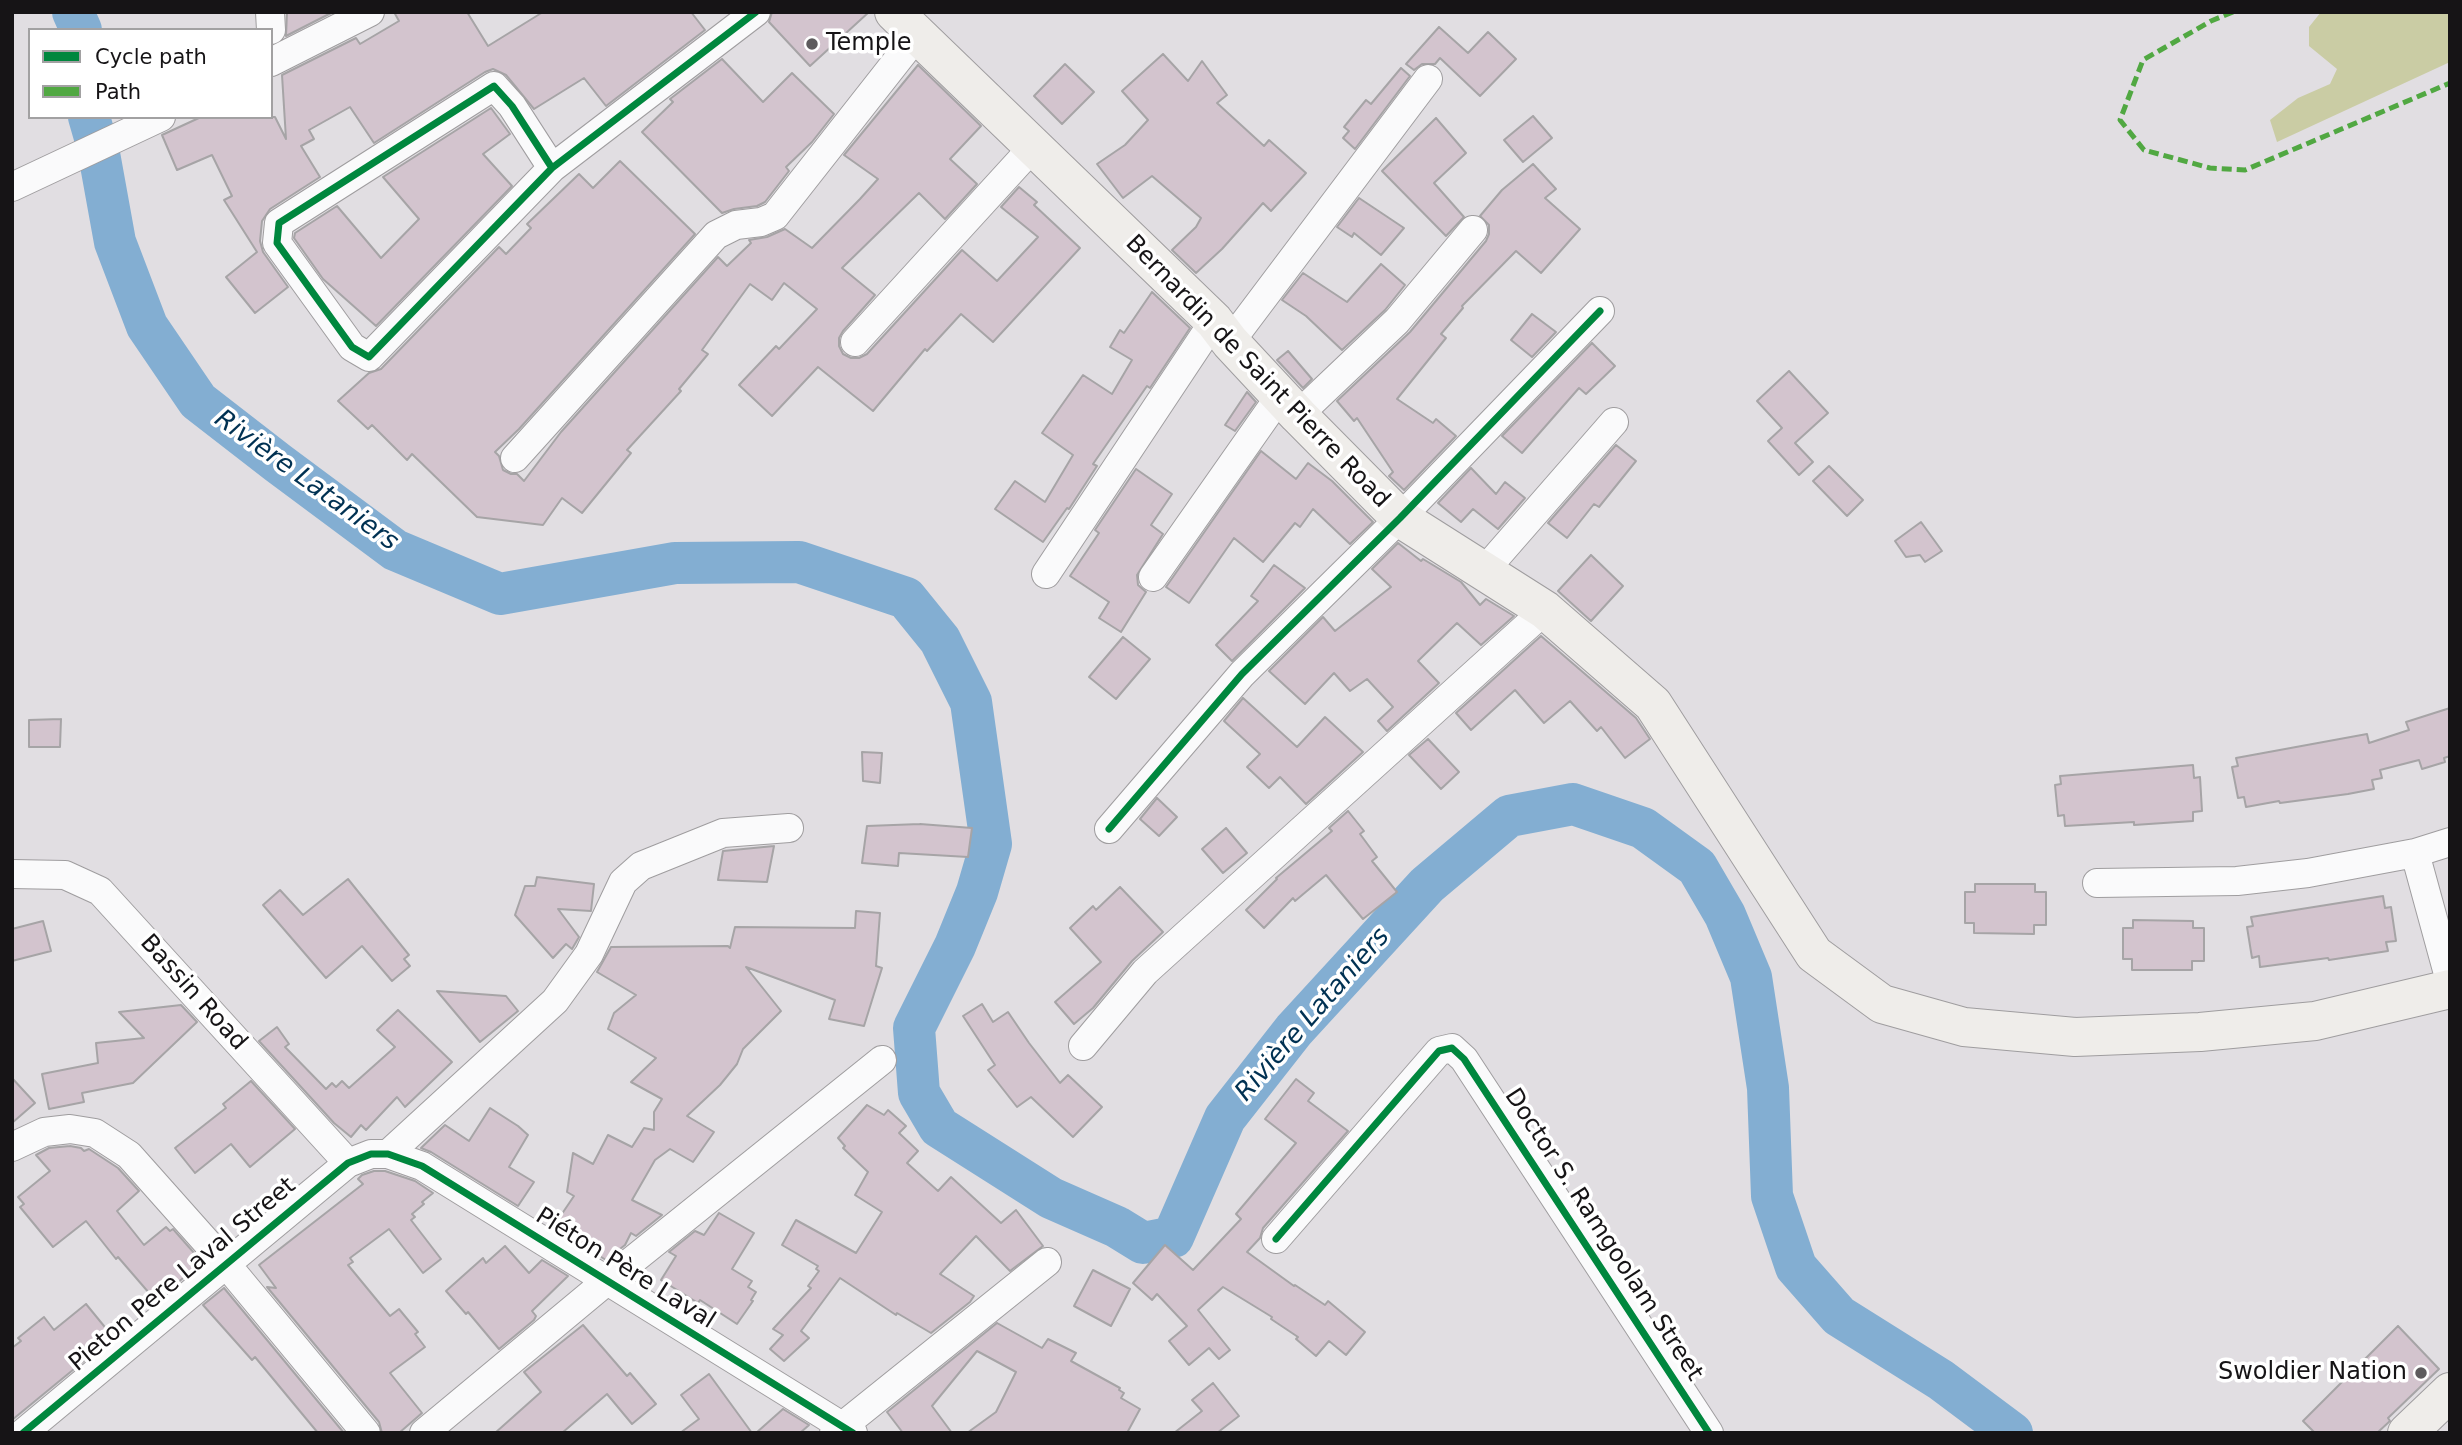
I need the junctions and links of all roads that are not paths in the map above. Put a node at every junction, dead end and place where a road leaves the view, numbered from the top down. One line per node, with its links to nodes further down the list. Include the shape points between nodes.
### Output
1 (370, 12): 4 (street)
2 (756, 12): 8 (street)
3 (906, 23): 7 (main road, Bernardin de Saint Pierre Road); 16 (street, via 775,216 716,235)
4 (273, 61)
5 (1428, 79): 12 (street)
6 (154, 121): 9 (street)
7 (1033, 147): 12 (main road, Bernardin de Saint Pierre Road); 13 (street)
8 (552, 168): 8 (street, via 494,86 279,223 277,243 352,347 369,357)
9 (12, 187)
10 (1473, 230): 14 (street, via 1396,321)
11 (1600, 311): 17 (street)
12 (1222, 332): 14 (main road, Bernardin de Saint Pierre Road); 19 (street)
13 (855, 342)
14 (1289, 405): 17 (main road, Bernardin de Saint Pierre Road); 20 (street)
15 (1614, 422): 18 (street)
16 (515, 458)
17 (1400, 518): 18 (main road, Bernardin de Saint Pierre Road); 23 (street, via 1242,674)
18 (1483, 571): 21 (main road, Bernardin de Saint Pierre Road)
19 (1046, 574)
20 (1153, 577)
21 (1545, 610): 29 (main road, Bernardin de Saint Pierre Road, via 1653,704 1814,954 1882,1004 1964,1027 2076,1037 2315,1021); 30 (street, via 1145,972)
22 (789, 828): 33 (street, Pieton Pere Laval Street, via 723,834 641,866 623,882 589,954 555,1001)
23 (1110, 829)
24 (2450, 842): 25 (street)
25 (2415, 853): 27 (street, via 2237,881); 28 (street)
26 (12, 874): 33 (street, Bassin Road, via 65,874 100,891)
27 (2097, 883)
28 (2450, 981)
29 (2450, 989)
30 (1083, 1046)
31 (882, 1060): 37 (street)
32 (12, 1147): 36 (street, via 44,1132 96,1133 129,1155)
33 (369, 1157): 36 (street, Pieton Pere Laval Street); 37 (street, Piéton Père Laval, via 422,1166)
34 (1276, 1239): 43 (street, Doctor S. Ramgoolam Street, via 1439,1051 1452,1048 1464,1059)
35 (1047, 1262): 39 (street)
36 (226, 1264): 40 (street, Pieton Pere Laval Street); 41 (street)
37 (608, 1280): 39 (street, Piéton Père Laval); 42 (street)
38 (2450, 1392): 44 (main road)
39 (843, 1431)
40 (23, 1433)
41 (366, 1433)
42 (424, 1433)
43 (1709, 1433)
44 (2407, 1433)

